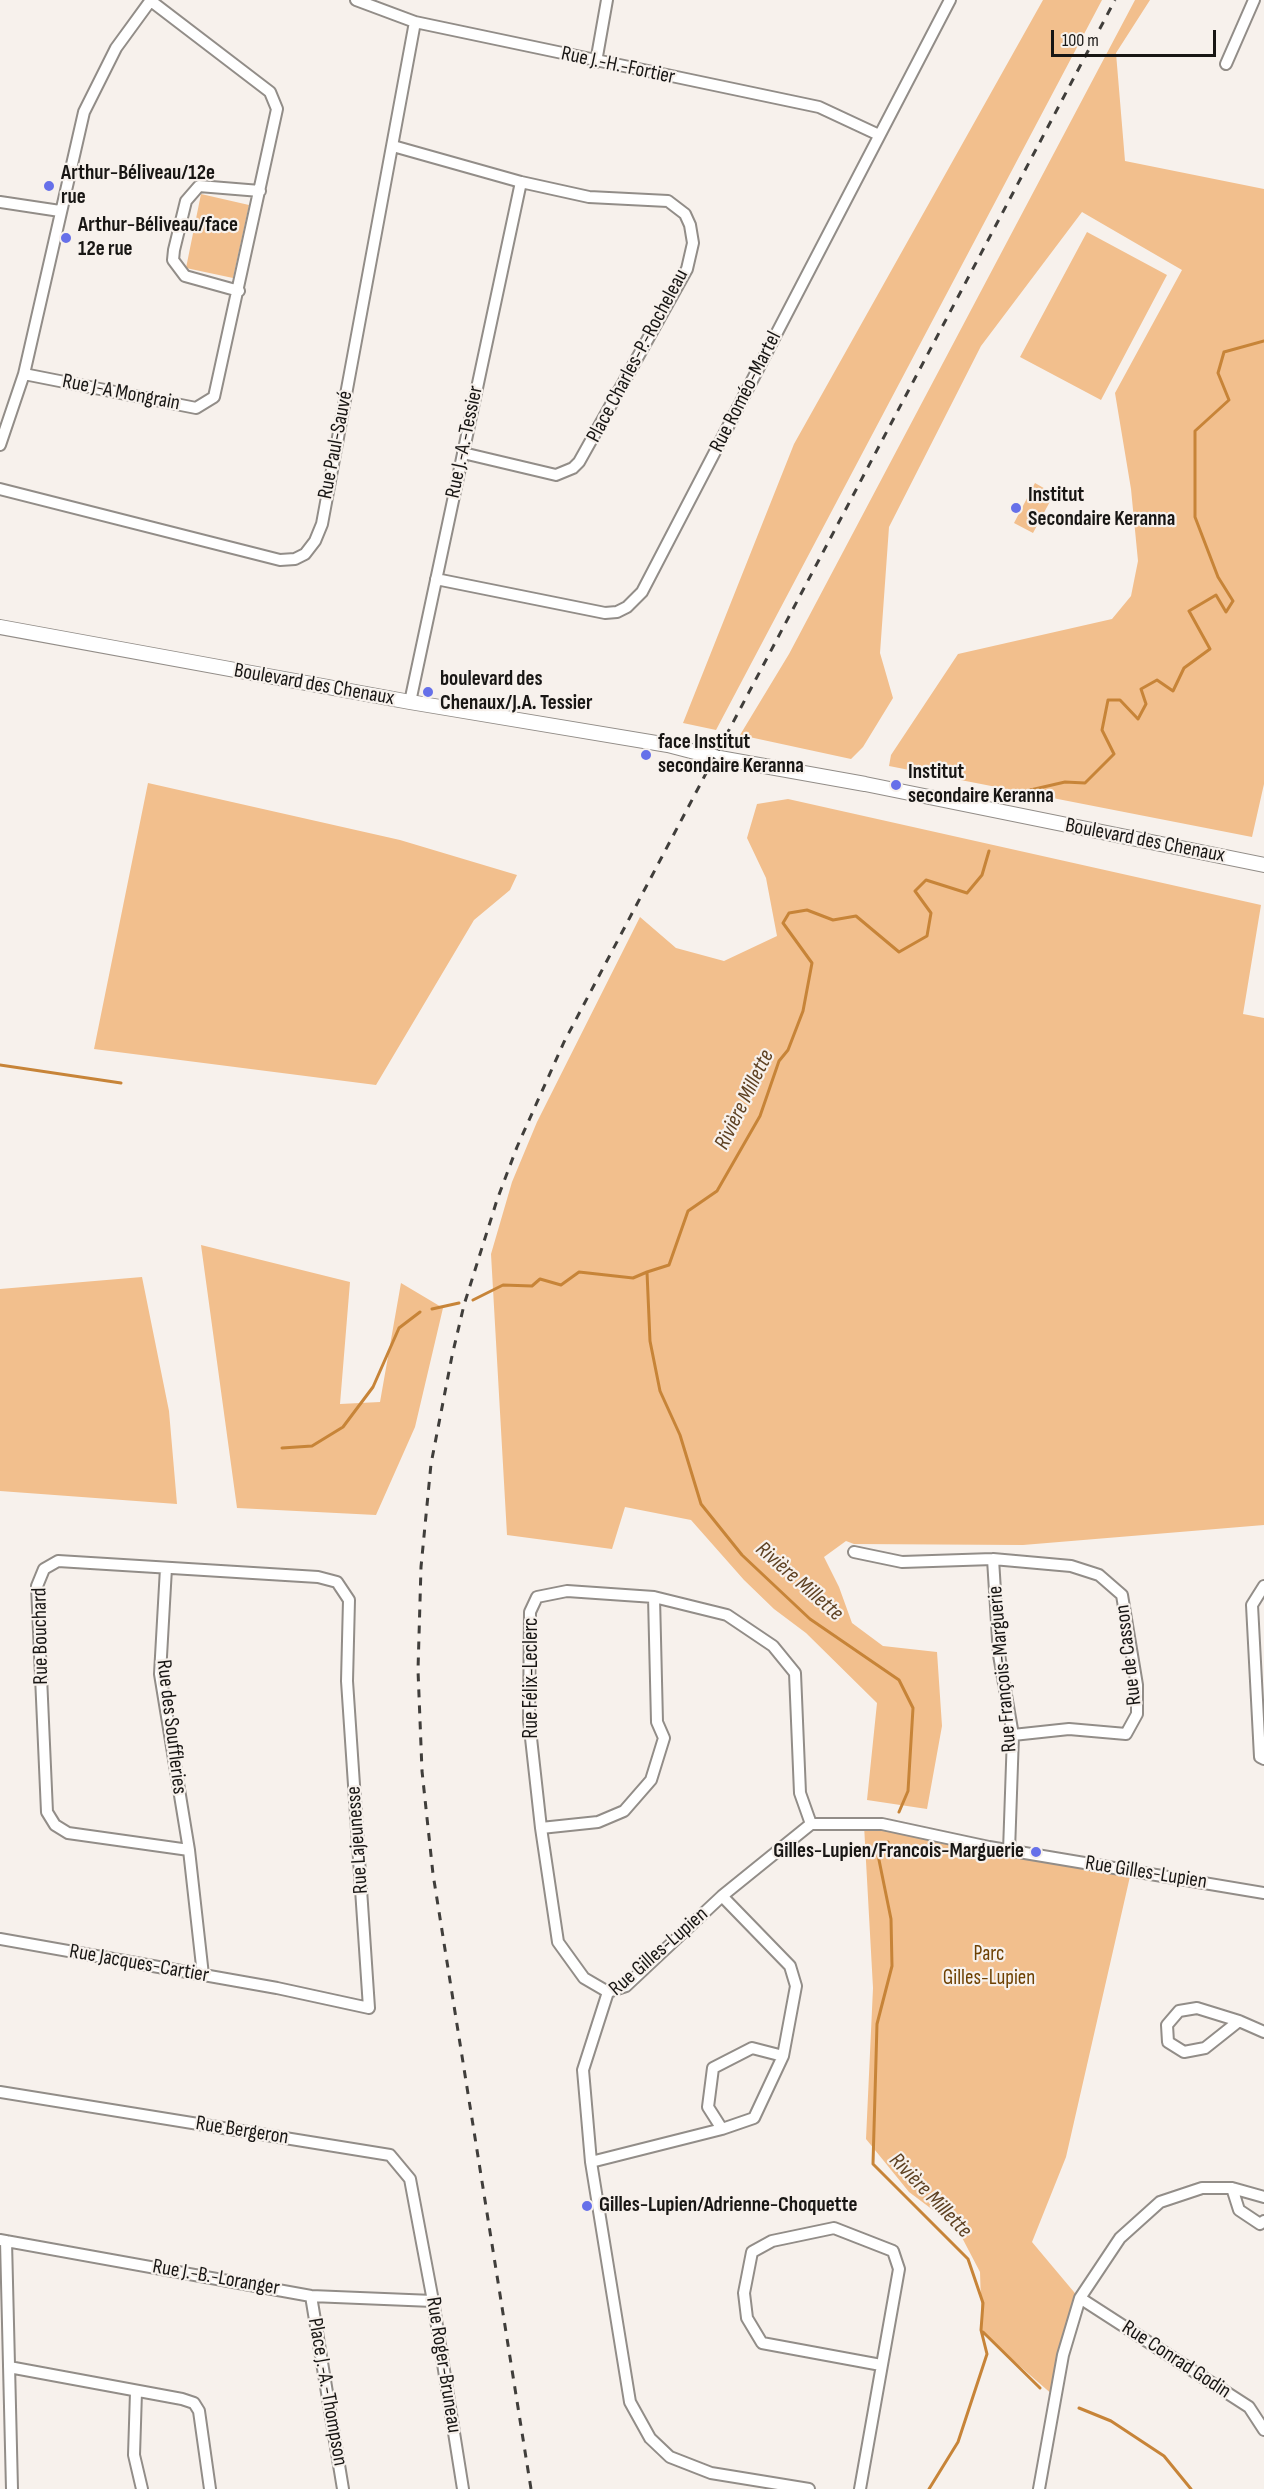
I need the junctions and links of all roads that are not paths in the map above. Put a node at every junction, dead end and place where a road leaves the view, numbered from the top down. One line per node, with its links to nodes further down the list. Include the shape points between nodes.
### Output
1 (151, 0): 12 (street, Rue J-A Mongrain, via 270,92 277,109); 14 (street, via 116,48 84,112)
2 (357, 0): 6 (street, Rue J.-H.-Fortier)
3 (607, 0): 7 (street)
4 (950, 0): 9 (street, Rue Roméo-Martel)
5 (1254, 0): 8 (street)
6 (415, 22): 7 (street, Rue J.-H.-Fortier); 10 (street, Rue Paul-Sauvé)
7 (596, 62): 9 (street, Rue J.-H.-Fortier, via 819,107)
8 (1226, 63)
9 (879, 135): 20 (street, Rue Roméo-Martel, via 635,600 617,612 605,614)
10 (393, 146): 11 (street, Place Charles-P.-Rocheleau); 19 (street, Rue Paul-Sauvé, via 322,524 305,554 280,560)
11 (521, 182): 18 (street, Rue J.-A.-Tessier); 18 (street, Place Charles-P.-Rocheleau, via 589,198 668,201 685,214 693,243 687,269 585,454 573,468 556,475 546,474)
12 (261, 191): 15 (street, Rue J-A Mongrain); 15 (street, via 199,186 186,201 174,250 173,260 185,276)
13 (0, 202): 14 (street)
14 (60, 211): 16 (street)
15 (238, 291): 16 (street, Rue J-A Mongrain, via 214,397 196,408)
16 (24, 374): 17 (street)
17 (0, 446)
18 (463, 453): 20 (street, Rue J.-A.-Tessier)
19 (0, 489)
20 (436, 579): 22 (street, Rue J.-A.-Tessier)
21 (0, 627): 22 (main road, Boulevard des Chenaux)
22 (410, 702): 23 (main road, Boulevard des Chenaux, via 668,745)
23 (1264, 865)
24 (854, 1552): 25 (street, Rue de Casson, via 902,1562)
25 (993, 1559): 30 (street, Rue François-Marguerie, via 999,1654); 30 (street, Rue de Casson, via 1071,1566 1099,1575 1114,1588 1122,1595 1137,1684 1137,1714 1126,1734 1069,1729)
26 (166, 1568): 27 (street, Rue Bouchard, via 318,1577); 34 (street, Rue des Souffleries, via 160,1674); 34 (street, Rue Bouchard, via 58,1561 44,1569 38,1586 47,1812 55,1826 68,1833)
27 (337, 1582): 40 (street, Rue Lajeunesse, via 349,1600 347,1681 369,2008)
28 (1264, 1586): 31 (street, via 1252,1605 1260,1756)
29 (654, 1598): 32 (street, Rue Félix-Leclerc, via 727,1615 773,1646 795,1673 800,1793); 33 (street, via 657,1722 663,1738 651,1780 624,1811 598,1822); 33 (street, Rue Félix-Leclerc, via 567,1591 537,1597 530,1612 529,1720)
30 (1013, 1736): 35 (street, Rue François-Marguerie)
31 (1264, 1759)
32 (811, 1824): 35 (street, Rue Gilles-Lupien, via 882,1824); 37 (street, Rue Gilles-Lupien)
33 (541, 1828): 41 (street, Rue Félix-Leclerc, via 558,1942 584,1978)
34 (189, 1850): 39 (street, Rue des Souffleries)
35 (1009, 1851): 36 (street, Rue Gilles-Lupien)
36 (1264, 1893)
37 (722, 1896): 41 (street, Rue Gilles-Lupien, via 626,1986); 44 (street, via 789,1966 796,1986)
38 (0, 1939): 39 (street, Rue Jacques-Cartier)
39 (203, 1975): 40 (street, Rue Jacques-Cartier)
40 (277, 1988)
41 (608, 1992): 47 (street, Rue Gilles-Lupien, via 583,2070)
42 (1239, 2021): 42 (street, via 1197,2008 1179,2011 1167,2025 1168,2042 1184,2052 1205,2048); 43 (street)
43 (1264, 2032)
44 (783, 2056): 46 (street, via 754,2118); 46 (street, via 752,2048 713,2068 708,2107)
45 (0, 2092): 52 (street, Rue Bergeron, via 390,2155 410,2179)
46 (722, 2129): 47 (street)
47 (591, 2162): 65 (street, Rue Gilles-Lupien, via 630,2402 650,2438 670,2457 711,2473)
48 (1232, 2188): 49 (street); 50 (street, via 1239,2210 1260,2224); 54 (street, via 1202,2188 1160,2202 1120,2238)
49 (1264, 2197)
50 (1264, 2221)
51 (3, 2240): 53 (street, Rue J.-B.-Loranger); 57 (street)
52 (422, 2241): 55 (street, Rue Roger-Bruneau)
53 (311, 2296): 55 (street, Rue J.-B.-Loranger); 63 (street, Place J.-A.-Thompson)
54 (1080, 2298): 59 (street, Rue Conrad Godin, via 1249,2407); 67 (street, via 1063,2355)
55 (433, 2301): 64 (street, Rue Roger-Bruneau)
56 (881, 2365): 56 (street, via 899,2269 893,2251 834,2228 772,2241 752,2252 744,2293 747,2318 762,2343); 66 (street)
57 (9, 2367): 58 (street); 60 (street)
58 (136, 2392): 61 (street, via 134,2455); 62 (street, via 194,2403 199,2411)
59 (1264, 2430)
60 (12, 2489)
61 (142, 2489)
62 (210, 2489)
63 (343, 2489)
64 (463, 2489)
65 (809, 2489)
66 (860, 2489)
67 (1038, 2489)

